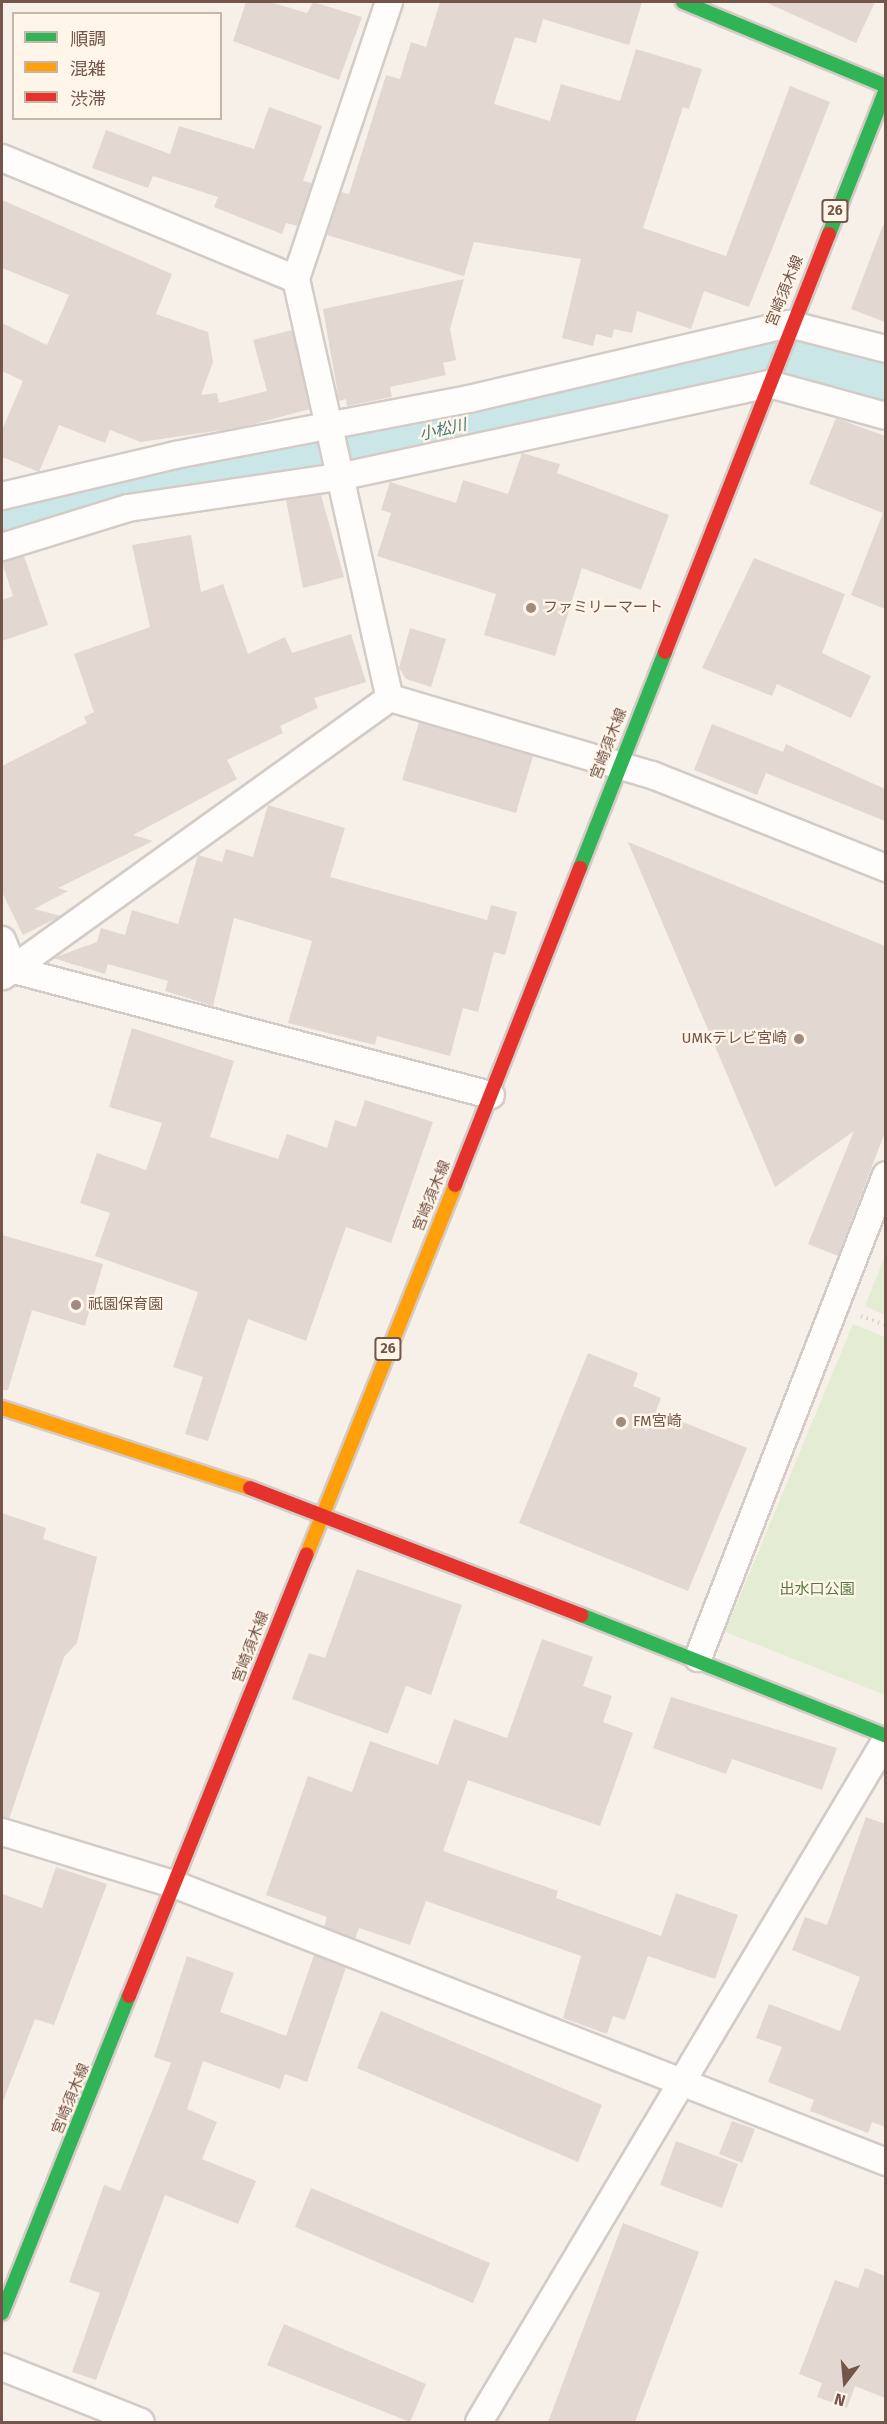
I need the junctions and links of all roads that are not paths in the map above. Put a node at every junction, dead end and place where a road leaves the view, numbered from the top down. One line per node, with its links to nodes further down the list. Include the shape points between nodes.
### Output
1 (390, 2): 5 (street)
2 (683, 2): 3 (main road)
3 (885, 88): 6 (main road, 宮崎須木線 / 26)
4 (2, 158): 5 (street)
5 (296, 279): 10 (street)
6 (787, 329): 7 (street); 8 (main road, 宮崎須木線 / 26); 10 (street)
7 (885, 349)
8 (769, 384): 9 (street); 11 (street); 15 (main road, 宮崎須木線 / 26)
9 (885, 416)
10 (325, 428): 11 (street); 12 (street, via 140,463)
11 (339, 477): 13 (street, via 128,508); 14 (street)
12 (2, 496)
13 (2, 547)
14 (390, 698): 15 (street); 18 (street)
15 (617, 767): 16 (street, via 652,775); 19 (main road, 宮崎須木線 / 26)
16 (885, 868)
17 (2, 940): 18 (street)
18 (8, 974): 19 (street)
19 (491, 1095): 22 (main road, 宮崎須木線 / 26)
20 (885, 1175): 23 (street)
21 (2, 1408): 22 (main road)
22 (322, 1511): 23 (main road); 26 (main road, 宮崎須木線 / 26)
23 (698, 1658): 24 (main road)
24 (885, 1738): 27 (street)
25 (2, 1832): 26 (street)
26 (176, 1885): 27 (street); 29 (main road, 宮崎須木線 / 26)
27 (680, 2078): 28 (street); 32 (street)
28 (885, 2162)
29 (2, 2313)
30 (2, 2367): 31 (street)
31 (141, 2422)
32 (479, 2422)

